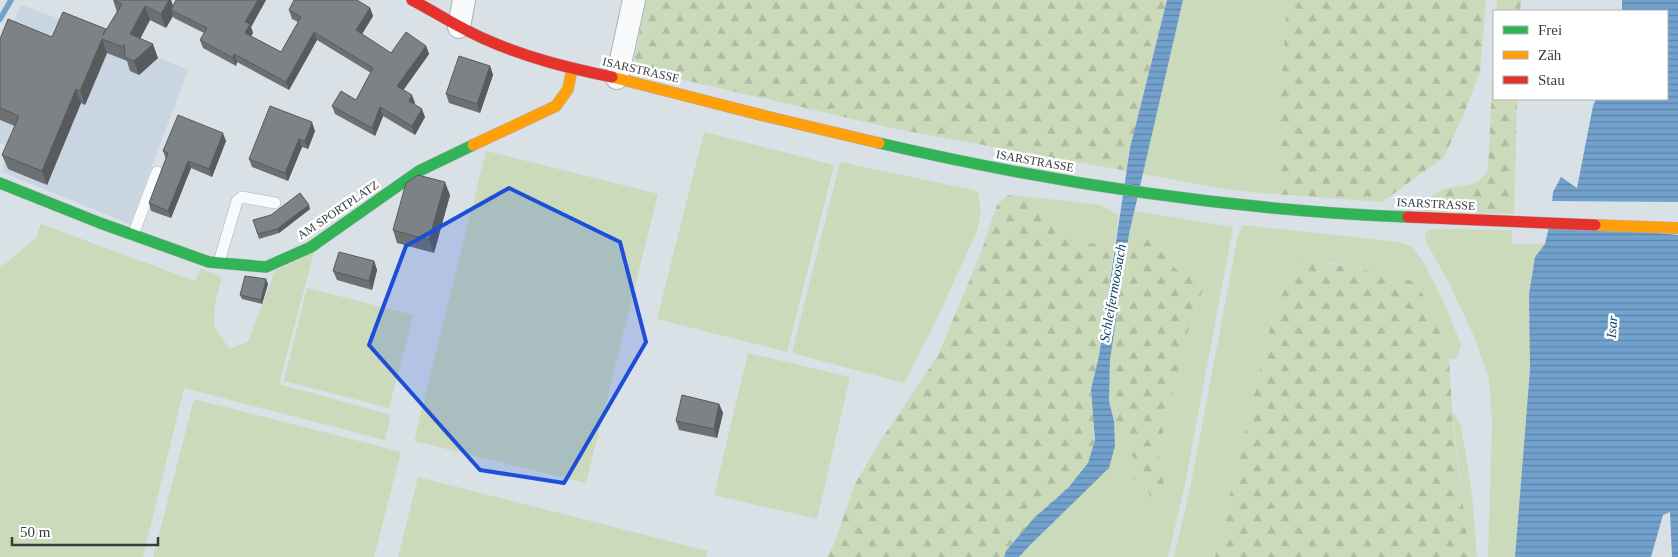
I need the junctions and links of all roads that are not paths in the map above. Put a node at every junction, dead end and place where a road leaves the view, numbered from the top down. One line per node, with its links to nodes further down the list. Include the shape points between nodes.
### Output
1 (412, 0): 4 (street, ISARSTRASSE)
2 (464, 0): 4 (street)
3 (634, 0): 6 (street)
4 (459, 27): 5 (street, ISARSTRASSE, via 521,54)
5 (572, 69): 6 (street, ISARSTRASSE); 12 (street, AM SPORTPLATZ, via 568,89 556,106 419,171 311,246 266,267)
6 (617, 78): 10 (street, ISARSTRASSE, via 892,146 1078,183 1239,204 1385,216)
7 (156, 172): 11 (lane)
8 (0, 183): 11 (street, AM SPORTPLATZ)
9 (275, 203): 12 (lane, via 242,197 237,201)
10 (1678, 228)
11 (133, 235): 12 (street, AM SPORTPLATZ, via 209,262)
12 (219, 262)

